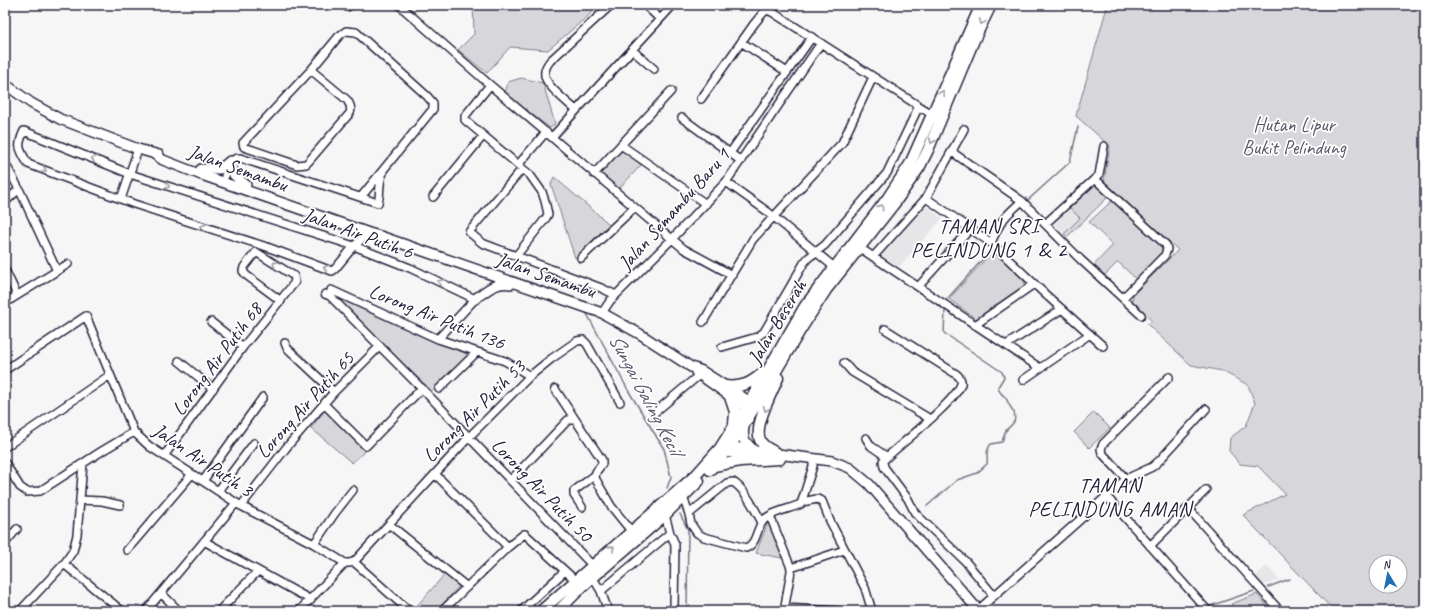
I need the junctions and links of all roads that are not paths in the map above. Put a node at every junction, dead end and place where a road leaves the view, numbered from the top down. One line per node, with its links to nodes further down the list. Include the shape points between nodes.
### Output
1 (399, 5): 17 (street)
2 (611, 5): 21 (street, via 546,66 546,80)
3 (644, 5): 7 (street)
4 (673, 5): 7 (street)
5 (981, 5): 22 (highway, Jalan Beserah, one-way to 5)
6 (991, 5): 63 (highway, Jalan Beserah, one-way to 63, via 919,168)
7 (660, 19): 11 (street)
8 (812, 37): 9 (street, via 767,10); 10 (street); 14 (street)
9 (741, 42): 14 (street); 19 (street)
10 (821, 43): 15 (street); 33 (street, Jalan Semambu Baru 1)
11 (632, 50): 12 (street); 21 (street)
12 (654, 69)
13 (311, 70): 13 (street, via 346,100 351,109 309,161 297,165 244,147 244,143); 38 (street, via 339,36 353,31 431,101 433,109)
14 (787, 72): 31 (street)
15 (873, 76): 20 (street); 54 (street, via 842,143)
16 (5, 84): 29 (main road, Jalan Semambu, via 31,103 60,119)
17 (490, 85): 25 (street); 26 (street, via 465,118 466,122)
18 (671, 91): 27 (street)
19 (701, 99)
20 (919, 106): 22 (street); 65 (street, via 887,173 825,245)
21 (576, 110): 25 (street)
22 (933, 115): 70 (highway, Jalan Beserah, one-way to 22, via 900,180)
23 (682, 118): 31 (street)
24 (964, 129): 30 (street)
25 (549, 134): 36 (street); 40 (street)
26 (482, 136): 36 (street); 47 (street)
27 (621, 145): 40 (street); 52 (street)
28 (1104, 146): 41 (street, via 1099,175)
29 (138, 149): 32 (main road, Jalan Semambu); 39 (street)
30 (952, 152): 48 (street); 50 (street)
31 (730, 153): 33 (street)
32 (154, 154): 37 (main road, Jalan Semambu); 42 (main road, Jalan Semambu, via 163,160)
33 (741, 161): 43 (street, Jalan Semambu Baru 1)
34 (230, 162): 37 (main road, via 220,170); 42 (street); 44 (main road, via 234,175); 46 (street, via 240,158)
35 (5, 163): 45 (street)
36 (520, 167): 66 (street, via 530,175 542,192 548,214); 66 (street, via 469,232 482,243)
37 (201, 169): 42 (main road, Jalan Semambu)
38 (383, 171): 46 (street); 46 (street, via 379,182 378,203)
39 (130, 174): 49 (street); 49 (street, Jalan Air Putih 6, one-way to 49, via 24,131 19,142 28,164); 62 (street, Jalan Air Putih 6, one-way to 62)
40 (594, 174): 53 (street)
41 (1095, 179): 55 (street); 80 (street, via 1166,245 1165,255)
42 (223, 180): 44 (main road, Jalan Semambu); 57 (main road, Jalan Semambu)
43 (726, 182): 52 (street, Jalan Semambu Baru 1); 54 (street)
44 (246, 185): 58 (main road, Jalan Semambu, via 366,227)
45 (19, 189): 51 (street); 72 (street)
46 (361, 197)
47 (433, 197)
48 (926, 198): 56 (street); 67 (street)
49 (121, 199): 59 (street, one-way to 49)
50 (1022, 201): 55 (street); 61 (street, via 1003,218)
51 (5, 202)
52 (706, 204): 60 (street, Jalan Semambu Baru 1)
53 (634, 208): 60 (street); 68 (street)
54 (773, 217): 65 (street); 73 (street, via 749,245)
55 (1045, 224): 80 (street)
56 (971, 228): 61 (street); 75 (street)
57 (369, 234): 58 (main road, Jalan Semambu); 62 (street)
58 (380, 236): 76 (main road, Jalan Semambu)
59 (242, 239): 62 (street, one-way to 59, via 332,271); 64 (street, Lorong Air Putih 68)
60 (672, 239): 73 (street, via 684,249); 79 (street, Jalan Semambu Baru 1)
61 (991, 243): 74 (street)
62 (354, 246): 81 (street, Jalan Air Putih 6, one-way to 62, via 410,268)
63 (860, 248): 67 (street); 85 (highway, Jalan Beserah)
64 (256, 252): 82 (street, via 243,269 246,275); 82 (street, Lorong Air Putih 68, one-way to 64, via 295,282 294,276)
65 (816, 252): 70 (street); 99 (street, via 804,263 761,335)
66 (516, 256): 79 (street)
67 (873, 257): 75 (street)
68 (581, 258)
69 (68, 264): 72 (street)
70 (834, 267): 103 (highway, Jalan Beserah, via 805,306)
71 (5, 270): 78 (street)
72 (57, 271): 78 (street)
73 (732, 275): 89 (street)
74 (1034, 284): 84 (street); 90 (street)
75 (918, 287): 90 (street)
76 (541, 291): 81 (main road, via 507,283 493,286); 86 (main road, Jalan Semambu)
77 (328, 292): 93 (street, Lorong Air Putih 136); 96 (street, Lorong Air Putih 50)
78 (17, 295): 83 (street)
79 (616, 295): 86 (street, Jalan Semambu Baru 1)
80 (1123, 298): 87 (street)
81 (475, 299): 93 (street)
82 (281, 301): 98 (street, Lorong Air Putih 68)
83 (5, 302)
84 (1062, 309): 92 (street); 95 (street)
85 (812, 310): 121 (highway, Jalan Beserah); 136 (highway, one-way to 136, via 780,374 760,422 758,434 762,444)
86 (602, 313): 106 (main road, Jalan Semambu)
87 (1141, 315)
88 (210, 322): 98 (street)
89 (703, 322)
90 (975, 325): 95 (street)
91 (885, 329): 124 (street, via 960,377 961,384 950,400)
92 (1090, 334): 97 (street); 104 (street)
93 (438, 339): 100 (street, Lorong Air Putih 136)
94 (285, 343): 116 (street, via 287,348)
95 (1006, 345): 104 (street)
96 (380, 346): 112 (street, Lorong Air Putih 50); 116 (street, Lorong Air Putih 65)
97 (1103, 346)
98 (243, 347): 113 (street, Lorong Air Putih 68)
99 (722, 347)
100 (477, 352): 108 (street, Lorong Air Putih 136, via 505,361); 114 (street)
101 (179, 361): 113 (street)
102 (844, 363): 124 (street, via 852,372)
103 (770, 367): 111 (highway, via 746,384); 121 (highway, Jalan Beserah)
104 (1040, 368): 110 (street)
105 (5, 370): 107 (street, Jalan Air Putih 3, via 86,316)
106 (700, 373): 111 (main road, Jalan Semambu); 118 (main road, Jalan Semambu); 123 (street)
107 (110, 375): 128 (street, Jalan Air Putih 3); 132 (street)
108 (530, 376): 119 (street, Lorong Air Putih 53, via 577,341 583,340); 129 (street, Lorong Air Putih 53)
109 (1169, 377): 146 (street, via 1102,444 1102,453)
110 (1023, 380)
111 (725, 386): 121 (main road, Jalan Semambu)
112 (422, 388): 120 (street, via 366,446); 129 (street, Lorong Air Putih 50)
113 (213, 389): 135 (street, Lorong Air Putih 68)
114 (440, 389)
115 (555, 389): 125 (street)
116 (334, 392): 120 (street, Lorong Air Putih 65)
117 (263, 397): 147 (street)
118 (730, 397): 121 (main road, Jalan Semambu); 127 (highway, via 736,415)
119 (620, 402)
120 (324, 404): 155 (street, Lorong Air Putih 65)
121 (751, 407): 126 (highway, Jalan Beserah); 127 (highway, Jalan Beserah)
122 (1206, 409): 146 (street, via 1152,467)
123 (654, 413)
124 (930, 419): 137 (street)
125 (574, 420): 144 (street, via 603,461); 145 (street, via 568,420)
126 (744, 425): 133 (highway, Jalan Beserah); 134 (highway, via 744,440)
127 (732, 429): 133 (highway, Jalan Beserah)
128 (134, 432): 135 (street, Jalan Air Putih 3); 140 (street)
129 (469, 437): 143 (street, Lorong Air Putih 53); 145 (street, Lorong Air Putih 50)
130 (866, 438): 137 (street, via 870,446)
131 (254, 443): 150 (street)
132 (5, 447)
133 (725, 447): 134 (main road); 136 (main road, via 737,454); 141 (highway, Jalan Beserah); 165 (highway, Jalan Beserah)
134 (754, 451): 136 (main road)
135 (164, 456): 142 (street, Jalan Air Putih 3)
136 (778, 456): 138 (main road); 141 (highway)
137 (887, 457): 186 (street, via 884,467 908,499 915,513 966,562)
138 (813, 458): 154 (street); 191 (main road, via 842,464 869,484)
139 (5, 463): 140 (street, via 20,487 31,493 40,491)
140 (83, 464): 153 (street)
141 (714, 466): 151 (highway, Jalan Beserah)
142 (192, 474): 147 (street, Jalan Air Putih 3); 172 (street)
143 (435, 474): 163 (street, Lorong Air Putih 53); 171 (street)
144 (595, 475): 157 (street, via 574,491); 165 (street, via 611,506)
145 (511, 480): 177 (street, Lorong Air Putih 50)
146 (1126, 480): 152 (street)
147 (202, 481): 150 (street, Jalan Air Putih 3)
148 (353, 490): 169 (street)
149 (1206, 490): 158 (street)
150 (218, 491): 155 (street, Jalan Air Putih 3)
151 (683, 497): 159 (street); 160 (highway, Jalan Beserah)
152 (1107, 497): 170 (street); 186 (street)
153 (80, 500): 156 (street); 176 (street, via 76,543)
154 (802, 502): 161 (street); 173 (street, via 817,499 822,502)
155 (238, 504): 168 (street, Lorong Air Putih 65); 169 (street, Jalan Air Putih 3)
156 (120, 505)
157 (582, 507)
158 (1188, 508): 170 (street); 206 (street)
159 (689, 514): 162 (street, via 692,527 699,534 743,548 751,545); 162 (street, via 733,482 749,499)
160 (665, 515): 166 (street); 181 (highway, Jalan Beserah)
161 (770, 516): 162 (street); 178 (street)
162 (762, 522)
163 (390, 525): 174 (street, Lorong Air Putih 53); 183 (street)
164 (17, 529): 167 (street)
165 (632, 532): 177 (highway, Jalan Beserah, one-way to 165)
166 (670, 534): 184 (street); 188 (street, via 675,544)
167 (6, 540)
168 (204, 541): 179 (street); 185 (street, Lorong Air Putih 65)
169 (314, 544): 175 (street, Jalan Air Putih 3)
170 (1150, 546): 205 (street)
171 (508, 547): 180 (street, via 525,534); 183 (street)
172 (127, 550)
173 (844, 550): 178 (street); 204 (street, via 864,588)
174 (354, 562): 175 (street); 197 (street)
175 (345, 563): 187 (street)
176 (64, 564): 189 (street); 192 (street)
177 (592, 565): 182 (highway, Jalan Beserah)
178 (791, 568): 190 (street)
179 (258, 571): 187 (street); 195 (street)
180 (565, 572): 182 (street); 199 (street)
181 (593, 578): 184 (street); 201 (highway, Jalan Beserah)
182 (575, 580): 200 (highway, Jalan Beserah)
183 (467, 587): 198 (street)
184 (601, 591): 202 (street)
185 (161, 593): 193 (street, Lorong Air Putih 65); 194 (street)
186 (994, 596): 191 (street)
187 (311, 600): 196 (street)
188 (671, 609)
189 (24, 610)
190 (784, 610): 203 (street)
191 (979, 610)
192 (122, 611)
193 (146, 611)
194 (179, 611)
195 (219, 611)
196 (299, 611)
197 (409, 611)
198 (442, 611)
199 (521, 611)
200 (541, 611)
201 (558, 611)
202 (608, 611)
203 (840, 611)
204 (872, 611)
205 (1208, 611)
206 (1280, 611)

